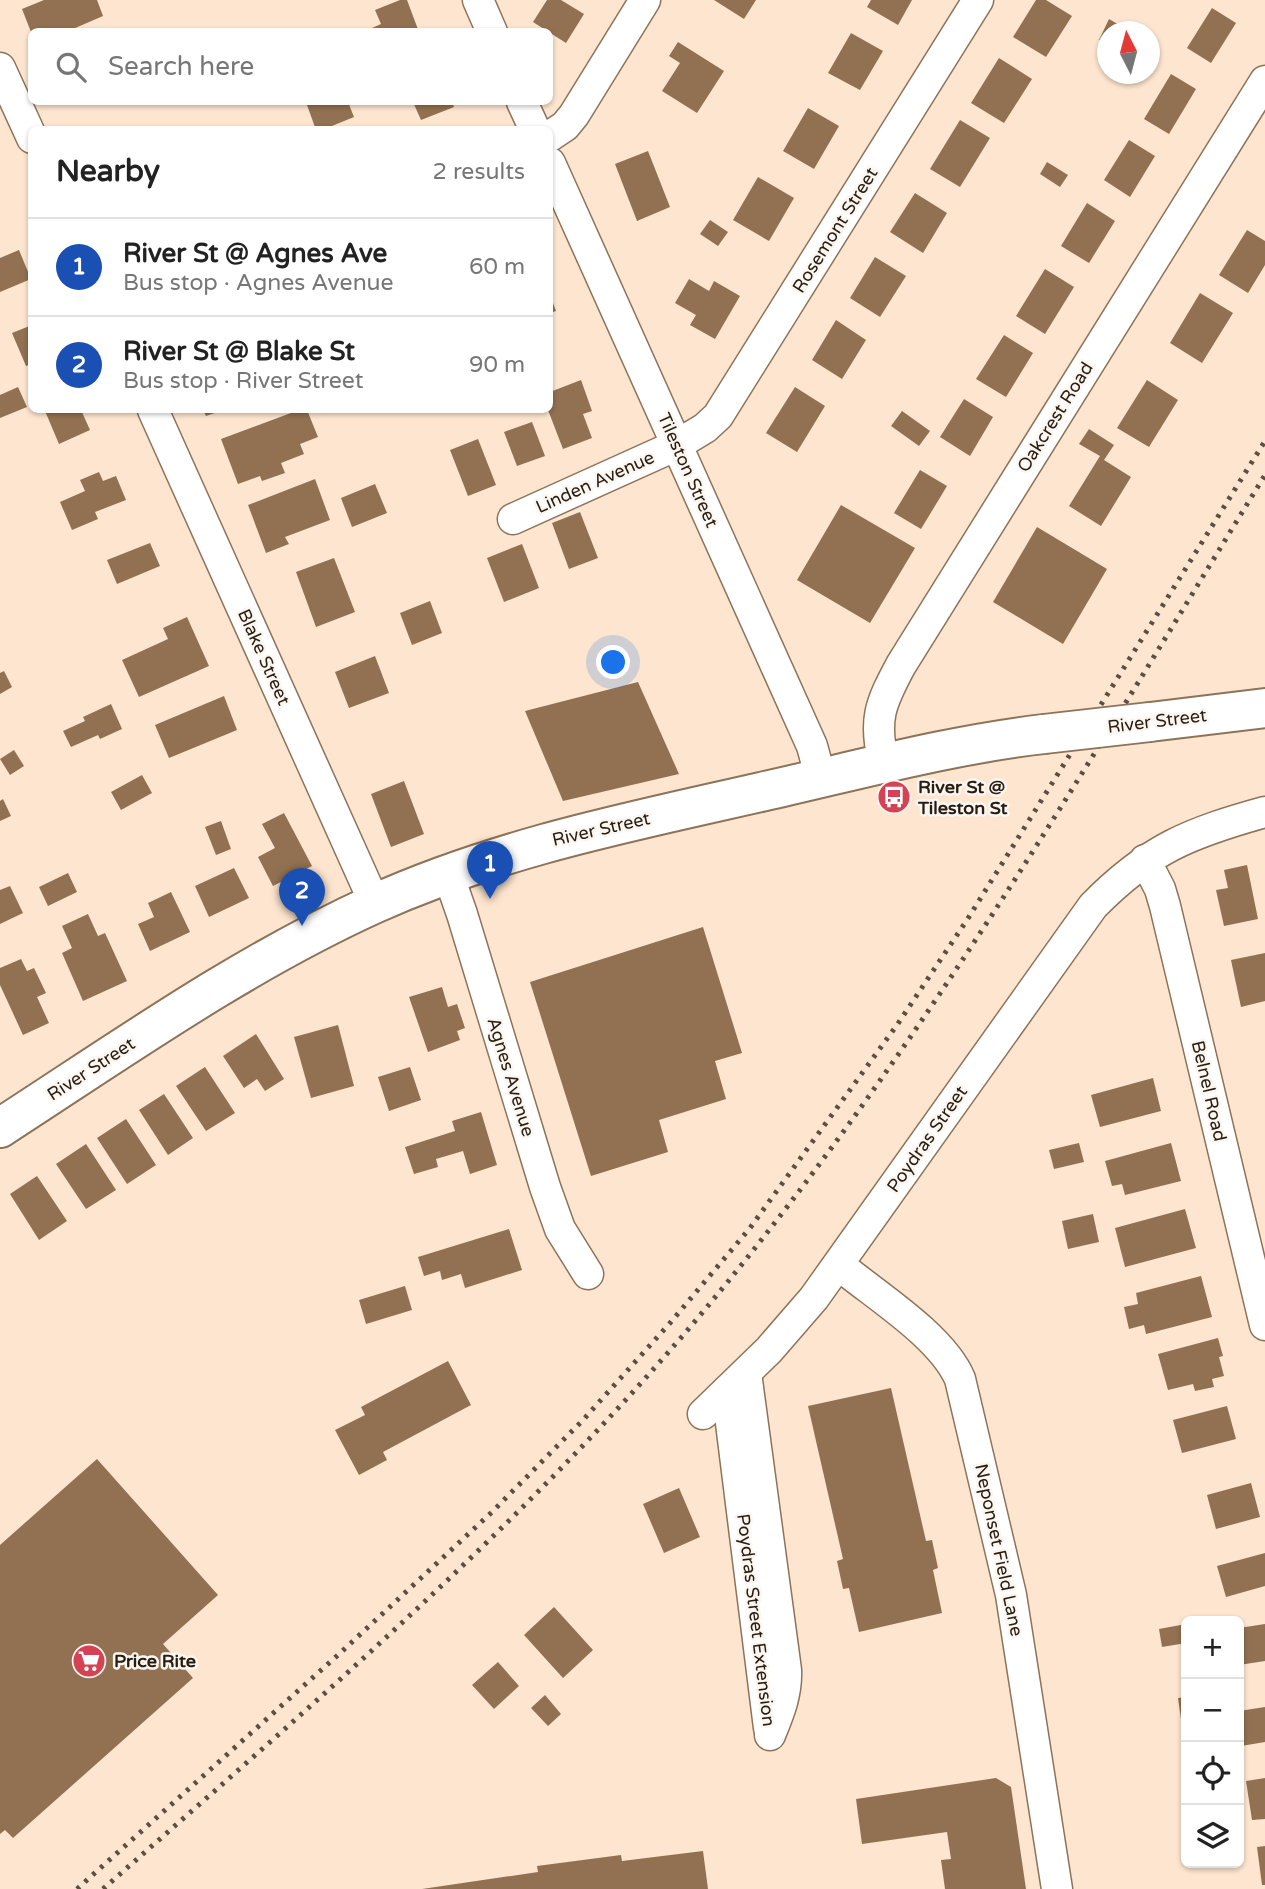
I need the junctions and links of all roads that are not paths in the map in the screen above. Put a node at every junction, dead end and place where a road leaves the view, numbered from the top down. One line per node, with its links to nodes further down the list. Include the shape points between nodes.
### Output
1 (478, 0): 4 (street)
2 (645, 0): 10 (street, via 574,115)
3 (978, 0): 14 (street, Rosemont Street, via 719,416)
4 (490, 28)
5 (0, 68): 9 (street)
6 (1265, 81): 17 (street, Oakcrest Road, via 901,665 878,719)
7 (523, 105): 8 (street)
8 (533, 126)
9 (28, 129)
10 (553, 134)
11 (553, 179): 12 (street, Tileston Street)
12 (558, 205): 14 (street, Tileston Street)
13 (154, 413): 22 (street, Blake Street)
14 (677, 445): 15 (street, Linden Avenue); 18 (street, Tileston Street, via 812,746)
15 (513, 519)
16 (1265, 709): 17 (main road, River Street, bridge, via 1044,734)
17 (884, 764): 18 (main road, River Street)
18 (821, 779): 21 (main road, River Street, via 565,837)
19 (1265, 812): 20 (street, via 1187,837)
20 (1145, 860): 24 (street, Belnel Road, via 1165,906); 25 (street, Poydras Street, via 1078,924)
21 (448, 874): 22 (main road, River Street); 26 (street, Agnes Avenue, via 545,1187 560,1229)
22 (375, 904): 23 (main road, River Street, via 198,999)
23 (0, 1128)
24 (1255, 1237): 27 (street, Belnel Road)
25 (839, 1265): 29 (street, Poydras Street, via 790,1327); 31 (street, Neponset Field Lane, via 934,1341 954,1364 960,1379 1011,1595)
26 (588, 1274)
27 (1260, 1279): 28 (street, Belnel Road)
28 (1265, 1325)
29 (736, 1382): 29 (street, Poydras Street Extension, via 770,1735 783,1702 786,1670); 30 (street, Poydras Street)
30 (703, 1414)
31 (1057, 1889)

